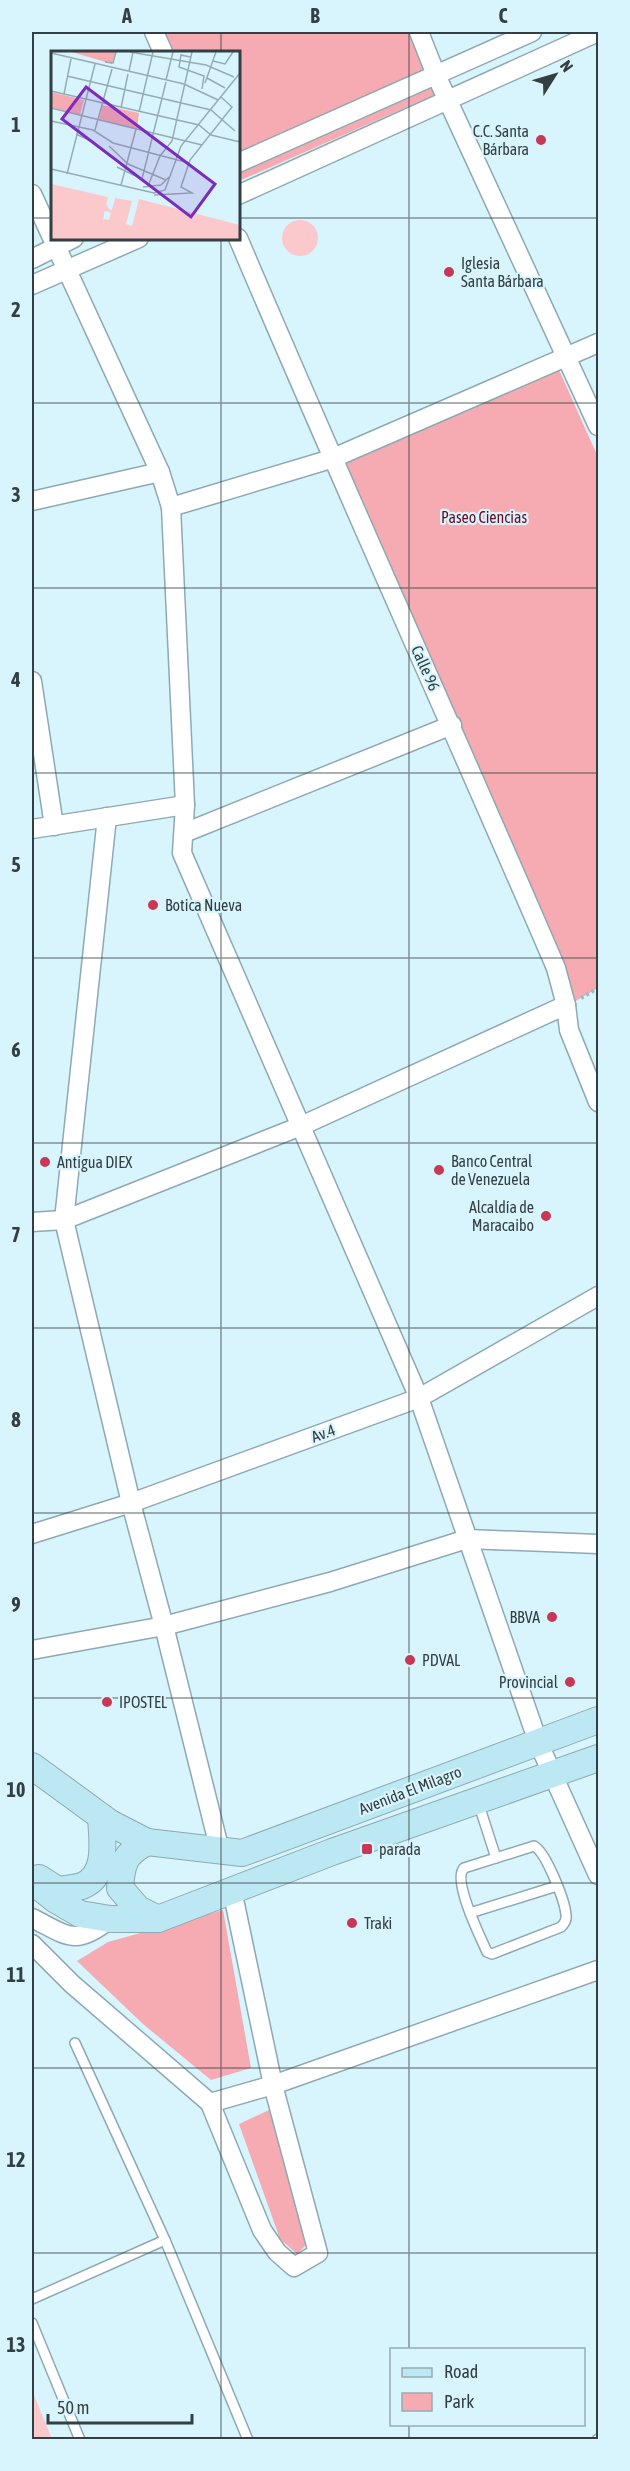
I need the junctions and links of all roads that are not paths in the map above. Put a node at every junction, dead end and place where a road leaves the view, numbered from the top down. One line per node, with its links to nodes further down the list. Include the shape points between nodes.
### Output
1 (154, 32): 5 (street)
2 (419, 32): 6 (street)
3 (532, 32): 6 (street)
4 (598, 32): 7 (street)
5 (163, 51)
6 (436, 75): 7 (street); 8 (street)
7 (448, 99): 10 (street); 21 (street)
8 (240, 162)
9 (32, 194): 11 (street)
10 (240, 194)
11 (51, 236)
12 (53, 240): 16 (street)
13 (70, 240): 16 (street)
14 (134, 240): 18 (street)
15 (239, 240): 23 (street, Calle 96)
16 (56, 247): 17 (street); 18 (street)
17 (32, 259)
18 (66, 270): 19 (street); 24 (street)
19 (32, 285)
20 (598, 343): 21 (street)
21 (566, 356): 22 (street); 23 (street)
22 (598, 426)
23 (331, 459): 26 (street); 28 (street, Calle 96)
24 (160, 472): 25 (street); 26 (street)
25 (32, 501)
26 (171, 507): 29 (street)
27 (32, 681): 31 (street)
28 (452, 725): 33 (street); 34 (street, Calle 96, via 556,968)
29 (185, 805): 30 (street); 33 (street)
30 (107, 817): 31 (street); 37 (street)
31 (54, 826): 32 (street)
32 (32, 829)
33 (184, 832): 36 (street, via 183,853)
34 (566, 1005): 35 (street, Calle 96, via 569,1030); 36 (street)
35 (598, 1102)
36 (301, 1126): 37 (street); 40 (street)
37 (64, 1220): 38 (street); 41 (street)
38 (32, 1222)
39 (598, 1296): 40 (street, Av.4)
40 (419, 1398): 41 (street, Av.4); 43 (street)
41 (131, 1503): 42 (street, Av.4); 45 (street)
42 (32, 1534)
43 (467, 1539): 44 (street); 45 (street, via 330,1582); 48 (street)
44 (598, 1544)
45 (164, 1626): 46 (street); 55 (street)
46 (32, 1650)
47 (598, 1720): 48 (main road, Avenida El Milagro)
48 (538, 1742): 51 (street); 55 (main road, Avenida El Milagro, via 242,1853)
49 (598, 1758): 51 (main road, Avenida El Milagro)
50 (34, 1763): 53 (main road)
51 (551, 1774): 52 (main road, Avenida El Milagro); 58 (street)
52 (477, 1800): 56 (lane); 61 (main road, Avenida El Milagro)
53 (100, 1817): 54 (main road); 57 (main road, via 100,1870 84,1885 58,1890)
54 (147, 1842): 55 (main road, Avenida El Milagro); 65 (main road, via 132,1850 122,1866 120,1888 138,1909)
55 (220, 1851)
56 (496, 1858): 60 (lane, via 534,1846 543,1853); 62 (lane, via 460,1872)
57 (32, 1874)
58 (598, 1875)
59 (32, 1881): 64 (main road, via 80,1914)
60 (557, 1886): 62 (lane); 62 (lane, via 567,1916 561,1927 492,1954 487,1952)
61 (232, 1890): 65 (main road, Avenida El Milagro); 69 (street)
62 (470, 1912)
63 (32, 1918): 64 (street, via 69,1936 92,1934)
64 (110, 1919): 65 (main road)
65 (158, 1919)
66 (32, 1944): 70 (street, via 72,1984)
67 (598, 1970): 69 (street)
68 (75, 2043): 71 (lane)
69 (273, 2085): 70 (street); 70 (street, via 318,2253 294,2267 277,2252 262,2230)
70 (210, 2103)
71 (165, 2240): 72 (lane); 75 (lane)
72 (32, 2299)
73 (32, 2323): 74 (lane)
74 (80, 2439)
75 (248, 2439)

